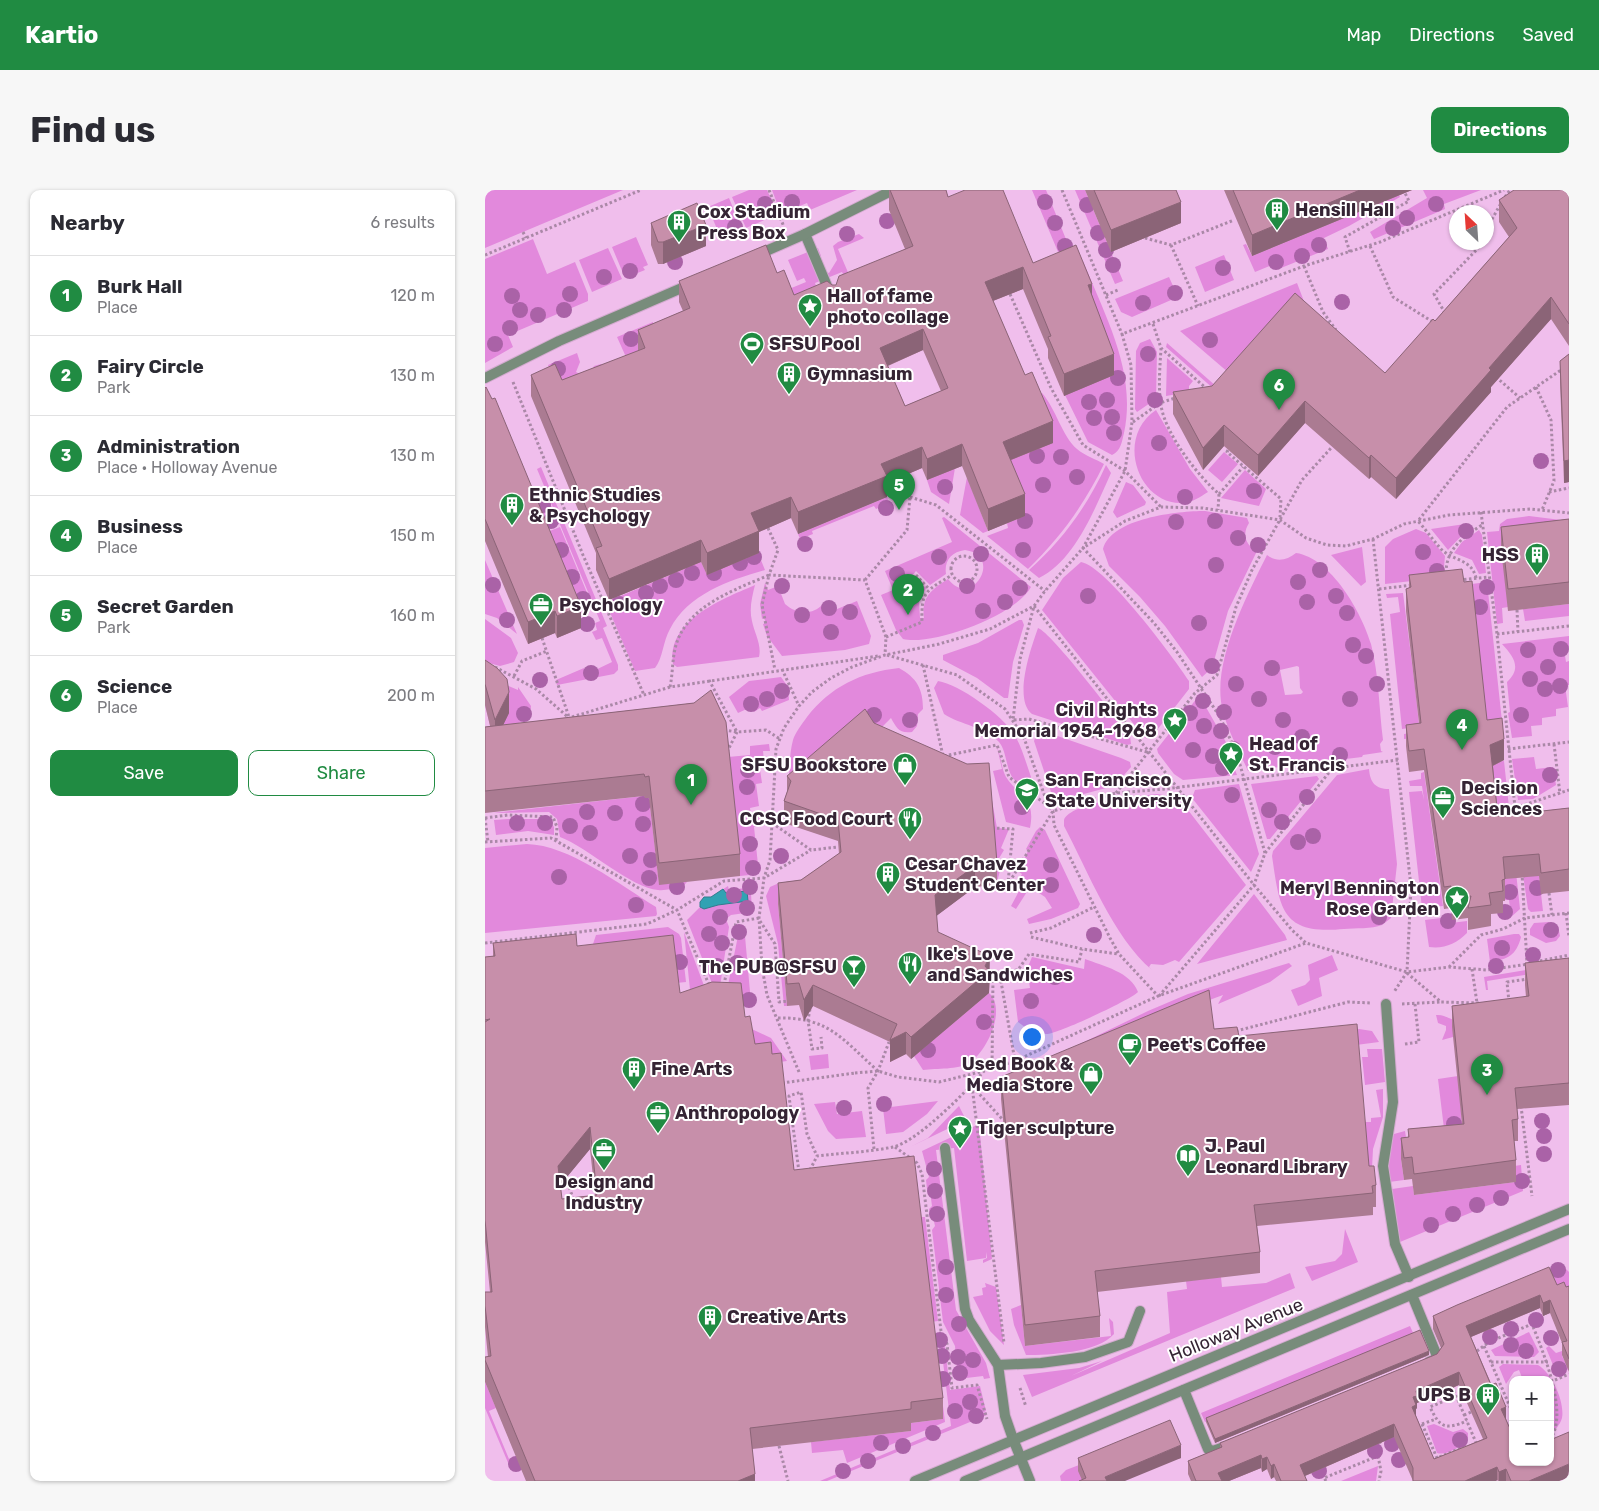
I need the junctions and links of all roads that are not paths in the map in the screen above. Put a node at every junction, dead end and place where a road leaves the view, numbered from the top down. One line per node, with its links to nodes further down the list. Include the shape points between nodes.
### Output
1 (893, 190): 2 (street)
2 (805, 234): 3 (street); 5 (street)
3 (745, 260)
4 (701, 280): 6 (street)
5 (833, 300)
6 (485, 378)
7 (1386, 1004): 11 (street, via 1393,1102 1383,1166 1395,1244)
8 (945, 1148): 14 (street, via 965,1309)
9 (1569, 1209): 11 (street, Holloway Avenue)
10 (1569, 1229): 12 (street, Holloway Avenue)
11 (1409, 1276): 17 (street, Holloway Avenue)
12 (1412, 1295): 15 (street, via 1437,1356); 16 (street, Holloway Avenue)
13 (1140, 1311): 14 (street, via 1128,1342 1085,1356)
14 (998, 1365): 17 (street, via 1005,1416)
15 (1418, 1367)
16 (1184, 1390): 18 (street, via 1210,1451); 19 (street, Holloway Avenue)
17 (1013, 1440): 19 (street); 20 (street, Holloway Avenue)
18 (1231, 1444)
19 (1021, 1458): 21 (street, Holloway Avenue); 22 (street)
20 (915, 1481)
21 (965, 1481)
22 (1030, 1481)

